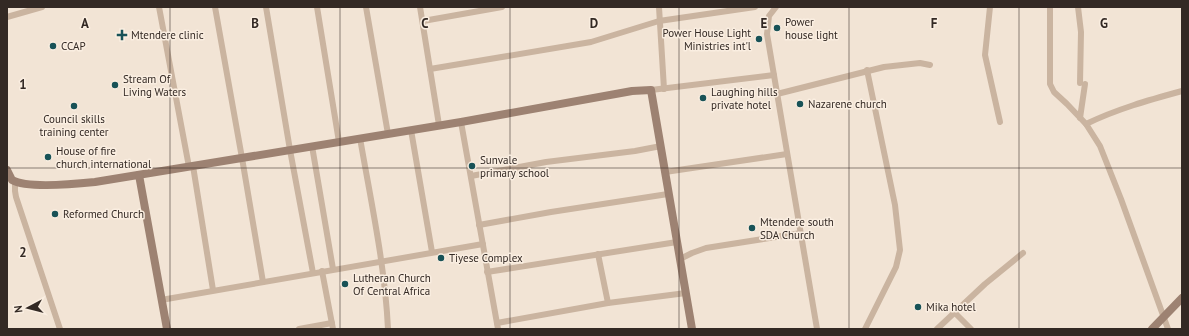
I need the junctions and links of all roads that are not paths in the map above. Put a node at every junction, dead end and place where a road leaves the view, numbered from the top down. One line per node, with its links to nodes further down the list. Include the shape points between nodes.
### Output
1 (42, 7): 15 (street)
2 (159, 7): 40 (street)
3 (215, 7): 39 (street)
4 (266, 7): 37 (street)
5 (317, 7): 34 (street)
6 (366, 7): 32 (street)
7 (420, 7): 16 (street)
8 (502, 7): 16 (street)
9 (659, 7): 17 (street)
10 (755, 7): 17 (street)
11 (776, 7): 21 (street, via 769,16 767,34)
12 (990, 7): 28 (street, via 985,55)
13 (1050, 7): 26 (street, via 1051,89)
14 (1078, 7): 26 (street, via 1083,84)
15 (7, 17)
16 (423, 21): 19 (street)
17 (659, 21): 19 (street, via 590,42); 22 (street)
18 (930, 65): 20 (street, via 920,63)
19 (430, 69): 30 (street)
20 (868, 70): 25 (street); 76 (street, via 895,205 900,250 896,266)
21 (774, 75): 22 (street); 25 (street)
22 (664, 89): 23 (street)
23 (651, 90): 27 (main road); 36 (main road)
24 (1182, 92): 29 (street, via 1130,106)
25 (777, 94): 38 (street)
26 (1080, 118): 29 (street)
27 (461, 122): 30 (main road); 44 (street)
28 (1000, 122)
29 (1086, 124): 67 (street, via 1108,165)
30 (439, 125): 31 (main road)
31 (411, 130): 32 (main road); 51 (street)
32 (388, 134): 33 (main road)
33 (360, 138): 34 (main road); 55 (street)
34 (339, 142): 35 (main road)
35 (312, 146): 37 (main road); 56 (street)
36 (661, 146): 42 (main road); 44 (street, via 546,162)
37 (290, 150): 39 (main road); 59 (street)
38 (787, 154): 42 (street); 48 (street)
39 (242, 158): 40 (main road); 60 (street)
40 (191, 166): 43 (main road); 61 (street)
41 (7, 170): 45 (main road)
42 (665, 172): 46 (main road)
43 (139, 175): 45 (main road, via 58,185); 64 (main road)
44 (471, 176): 47 (street)
45 (12, 181): 70 (street)
46 (668, 194): 47 (street); 49 (main road)
47 (479, 225): 50 (street)
48 (801, 233): 54 (street, via 706,248); 75 (street)
49 (677, 242): 53 (street); 54 (main road)
50 (483, 244): 51 (street); 58 (street)
51 (432, 252): 55 (street)
52 (1023, 253): 66 (street)
53 (598, 254): 58 (street); 65 (street)
54 (680, 259): 62 (main road)
55 (382, 261): 56 (street); 73 (street)
56 (333, 269): 57 (street)
57 (322, 271): 59 (street); 68 (street)
58 (488, 272): 69 (street)
59 (313, 273): 60 (street)
60 (263, 282): 61 (street)
61 (213, 290): 64 (street)
62 (686, 293): 65 (street); 74 (main road)
63 (1182, 298): 67 (main road)
64 (161, 300): 71 (main road)
65 (608, 303): 69 (street)
66 (955, 313): 77 (street); 78 (street)
67 (1164, 316): 79 (main road); 80 (street)
68 (333, 326): 72 (street)
69 (497, 326)
70 (60, 329)
71 (167, 329)
72 (299, 329)
73 (388, 329)
74 (692, 329)
75 (818, 329)
76 (866, 329)
77 (937, 329)
78 (971, 329)
79 (1152, 329)
80 (1168, 329)

